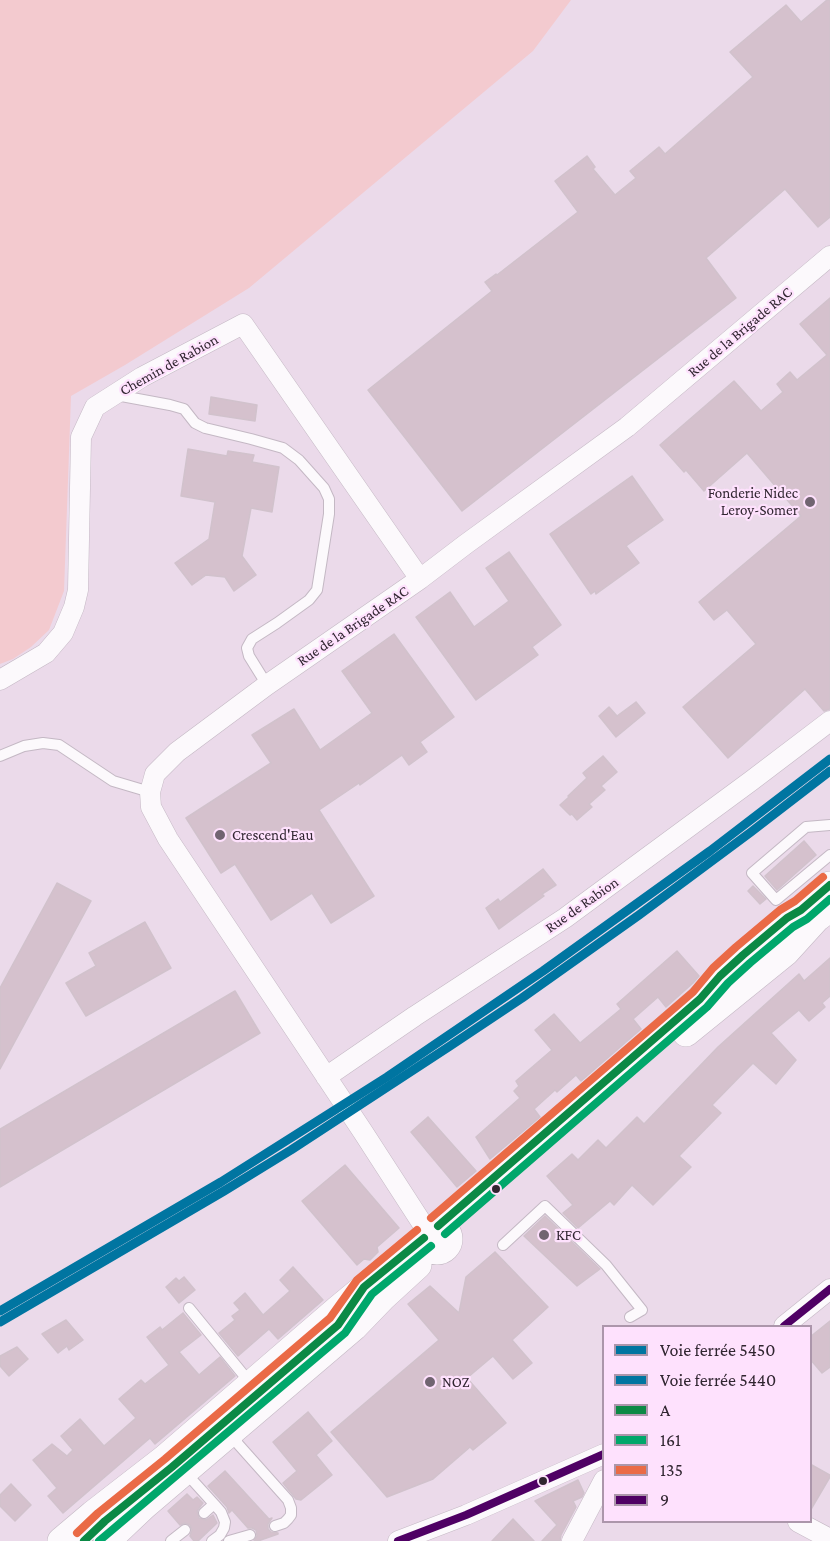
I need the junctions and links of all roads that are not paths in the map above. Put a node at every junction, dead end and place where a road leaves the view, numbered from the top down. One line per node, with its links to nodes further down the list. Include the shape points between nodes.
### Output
1 (830, 255): 3 (street, Rue de la Brigade RAC, via 627,427)
2 (115, 394): 3 (street, Chemin de Rabion, via 243,324); 4 (street, Chemin de Rabion, via 95,407 81,437 78,590 74,607 63,633 46,653); 5 (lane, via 170,405 184,410 205,428 283,448 324,488 329,514 317,590 309,600 252,639 248,648)
3 (420, 579): 5 (street, Rue de la Brigade RAC)
4 (0, 680)
5 (267, 685): 8 (street, Rue de la Brigade RAC, via 177,752 155,774)
6 (830, 721): 16 (street, Rue de Rabion, via 566,918)
7 (0, 756): 8 (lane, via 24,746 59,745 113,781)
8 (150, 792): 16 (street, via 151,807 168,838)
9 (830, 825): 14 (lane, via 806,827 752,873)
10 (830, 855): 14 (lane)
11 (830, 885): 14 (main road, via 801,910)
12 (830, 897): 17 (lane, via 563,1128)
13 (830, 908): 15 (main road, via 786,952)
14 (782, 909): 15 (main road, via 743,955)
15 (723, 990): 17 (main road, via 700,999); 18 (main road, via 661,1053)
16 (326, 1077): 18 (street)
17 (542, 1135): 18 (main road)
18 (435, 1237): 21 (main road)
19 (503, 1245): 23 (lane, via 545,1206 606,1265 642,1310)
20 (830, 1289): 25 (street)
21 (373, 1292): 24 (lane); 24 (lane); 26 (main road); 27 (main road, via 354,1327)
22 (189, 1308): 26 (lane)
23 (630, 1317)
24 (338, 1325): 40 (lane)
25 (785, 1325)
26 (251, 1384): 39 (main road)
27 (234, 1430): 29 (main road); 34 (lane, via 238,1444 288,1500 291,1515)
28 (602, 1454): 44 (street)
29 (184, 1472): 31 (lane); 37 (main road)
30 (602, 1482): 45 (street)
31 (214, 1504): 32 (lane); 42 (lane, via 225,1522)
32 (204, 1513)
33 (802, 1523): 38 (street)
34 (275, 1526)
35 (185, 1530): 41 (lane)
36 (250, 1535): 43 (lane)
37 (117, 1538)
38 (830, 1539)
39 (61, 1541)
40 (84, 1541)
41 (171, 1541)
42 (213, 1541)
43 (229, 1541)
44 (398, 1541)
45 (572, 1541)

